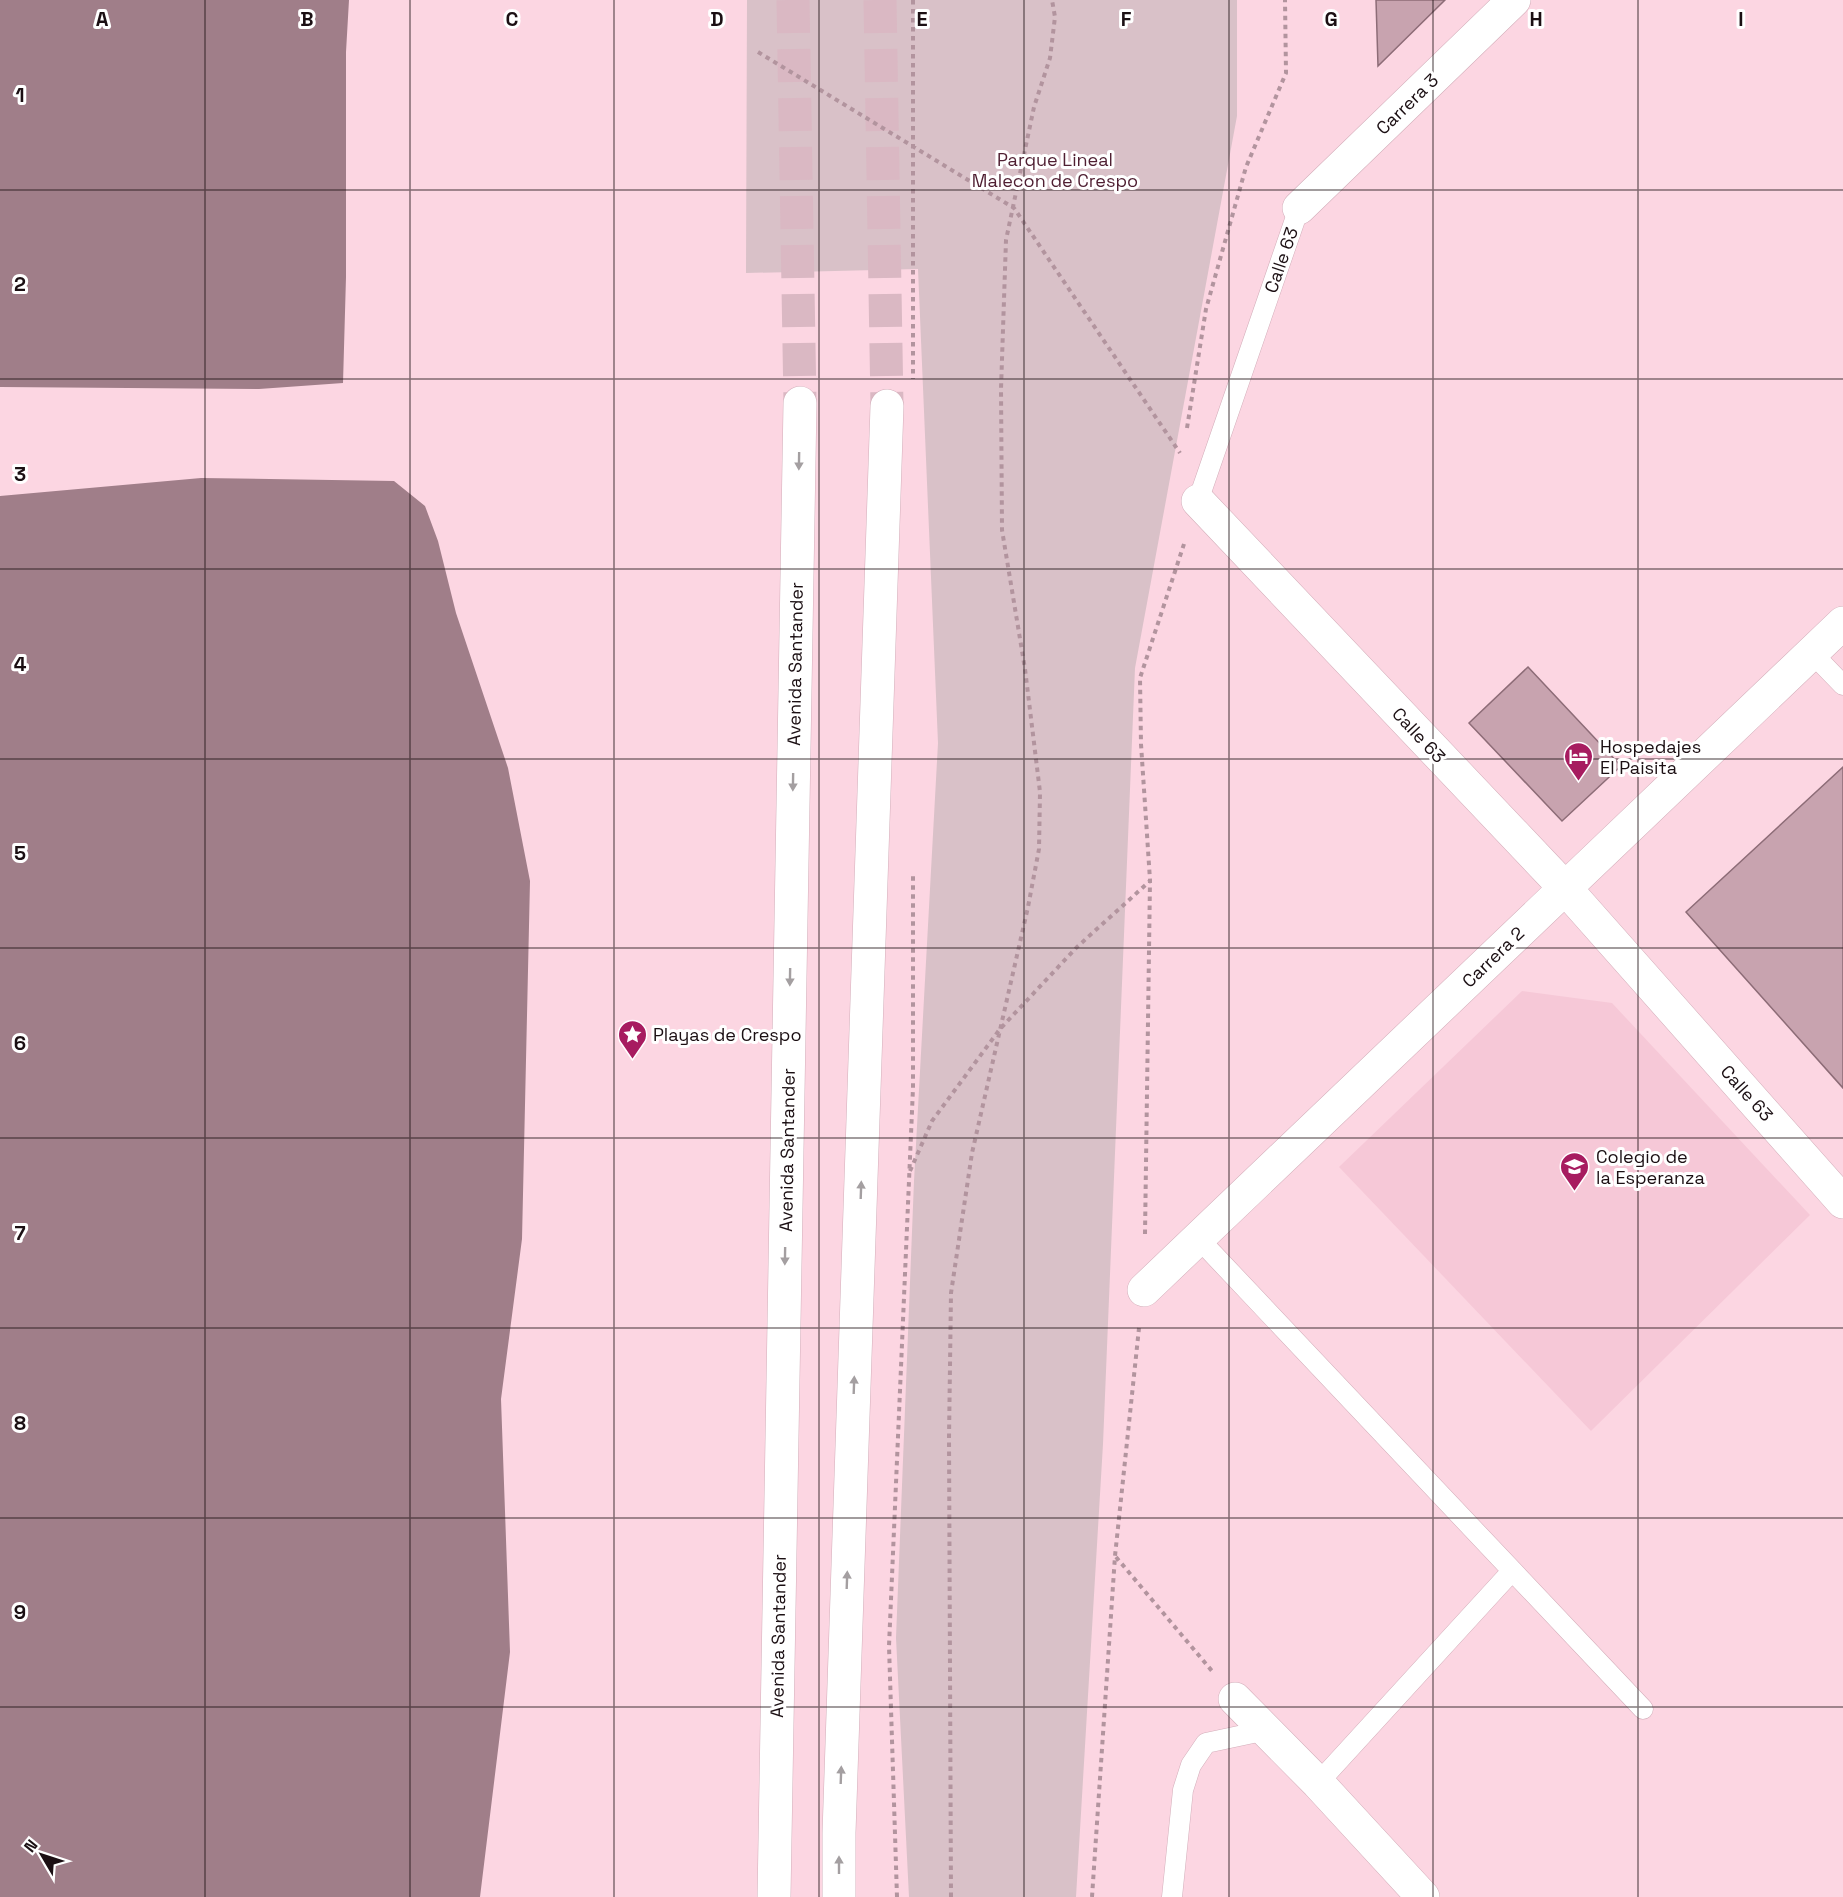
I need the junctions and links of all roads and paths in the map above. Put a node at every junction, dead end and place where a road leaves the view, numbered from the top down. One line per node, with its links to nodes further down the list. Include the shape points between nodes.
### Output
1 (1052, 0): 5 (path, via 1055,17 1050,58 1034,107)
2 (1285, 0): 9 (path, via 1286,73 1246,167 1206,309)
3 (1515, 0): 6 (main road, Carrera 3)
4 (758, 52): 5 (path)
5 (1014, 208): 10 (path, via 1183,456); 17 (path, via 1006,240 1002,530 1040,792 1039,849)
6 (1299, 208): 11 (lane, Calle 63)
7 (800, 403): 28 (main road, Avenida Santander, one-way to 28)
8 (887, 406): 29 (main road, one-way to 8)
9 (1186, 434)
10 (1184, 445)
11 (1198, 501): 15 (path, via 1140,678); 16 (main road, Calle 63)
12 (1843, 623): 13 (main road, Carrera 2)
13 (1812, 653): 14 (lane); 16 (main road, Carrera 2)
14 (1843, 685)
15 (1150, 880): 17 (path, via 1077,947); 21 (path)
16 (1565, 888): 19 (main road, Calle 63); 20 (main road, Carrera 2)
17 (1000, 1029): 18 (path, via 932,1121); 30 (path, via 972,1153 951,1293)
18 (909, 1174)
19 (1843, 1202)
20 (1198, 1238): 21 (main road, Carrera 2); 23 (lane)
21 (1143, 1290): 22 (path)
22 (1115, 1556): 24 (path); 31 (path)
23 (1512, 1571): 25 (lane); 27 (lane)
24 (1235, 1699): 26 (main road)
25 (1643, 1709)
26 (1266, 1730): 27 (main road); 32 (lane, via 1206,1743 1191,1765 1183,1790)
27 (1318, 1783): 33 (main road)
28 (774, 1897)
29 (839, 1897)
30 (951, 1897)
31 (1092, 1897)
32 (1172, 1897)
33 (1423, 1897)

